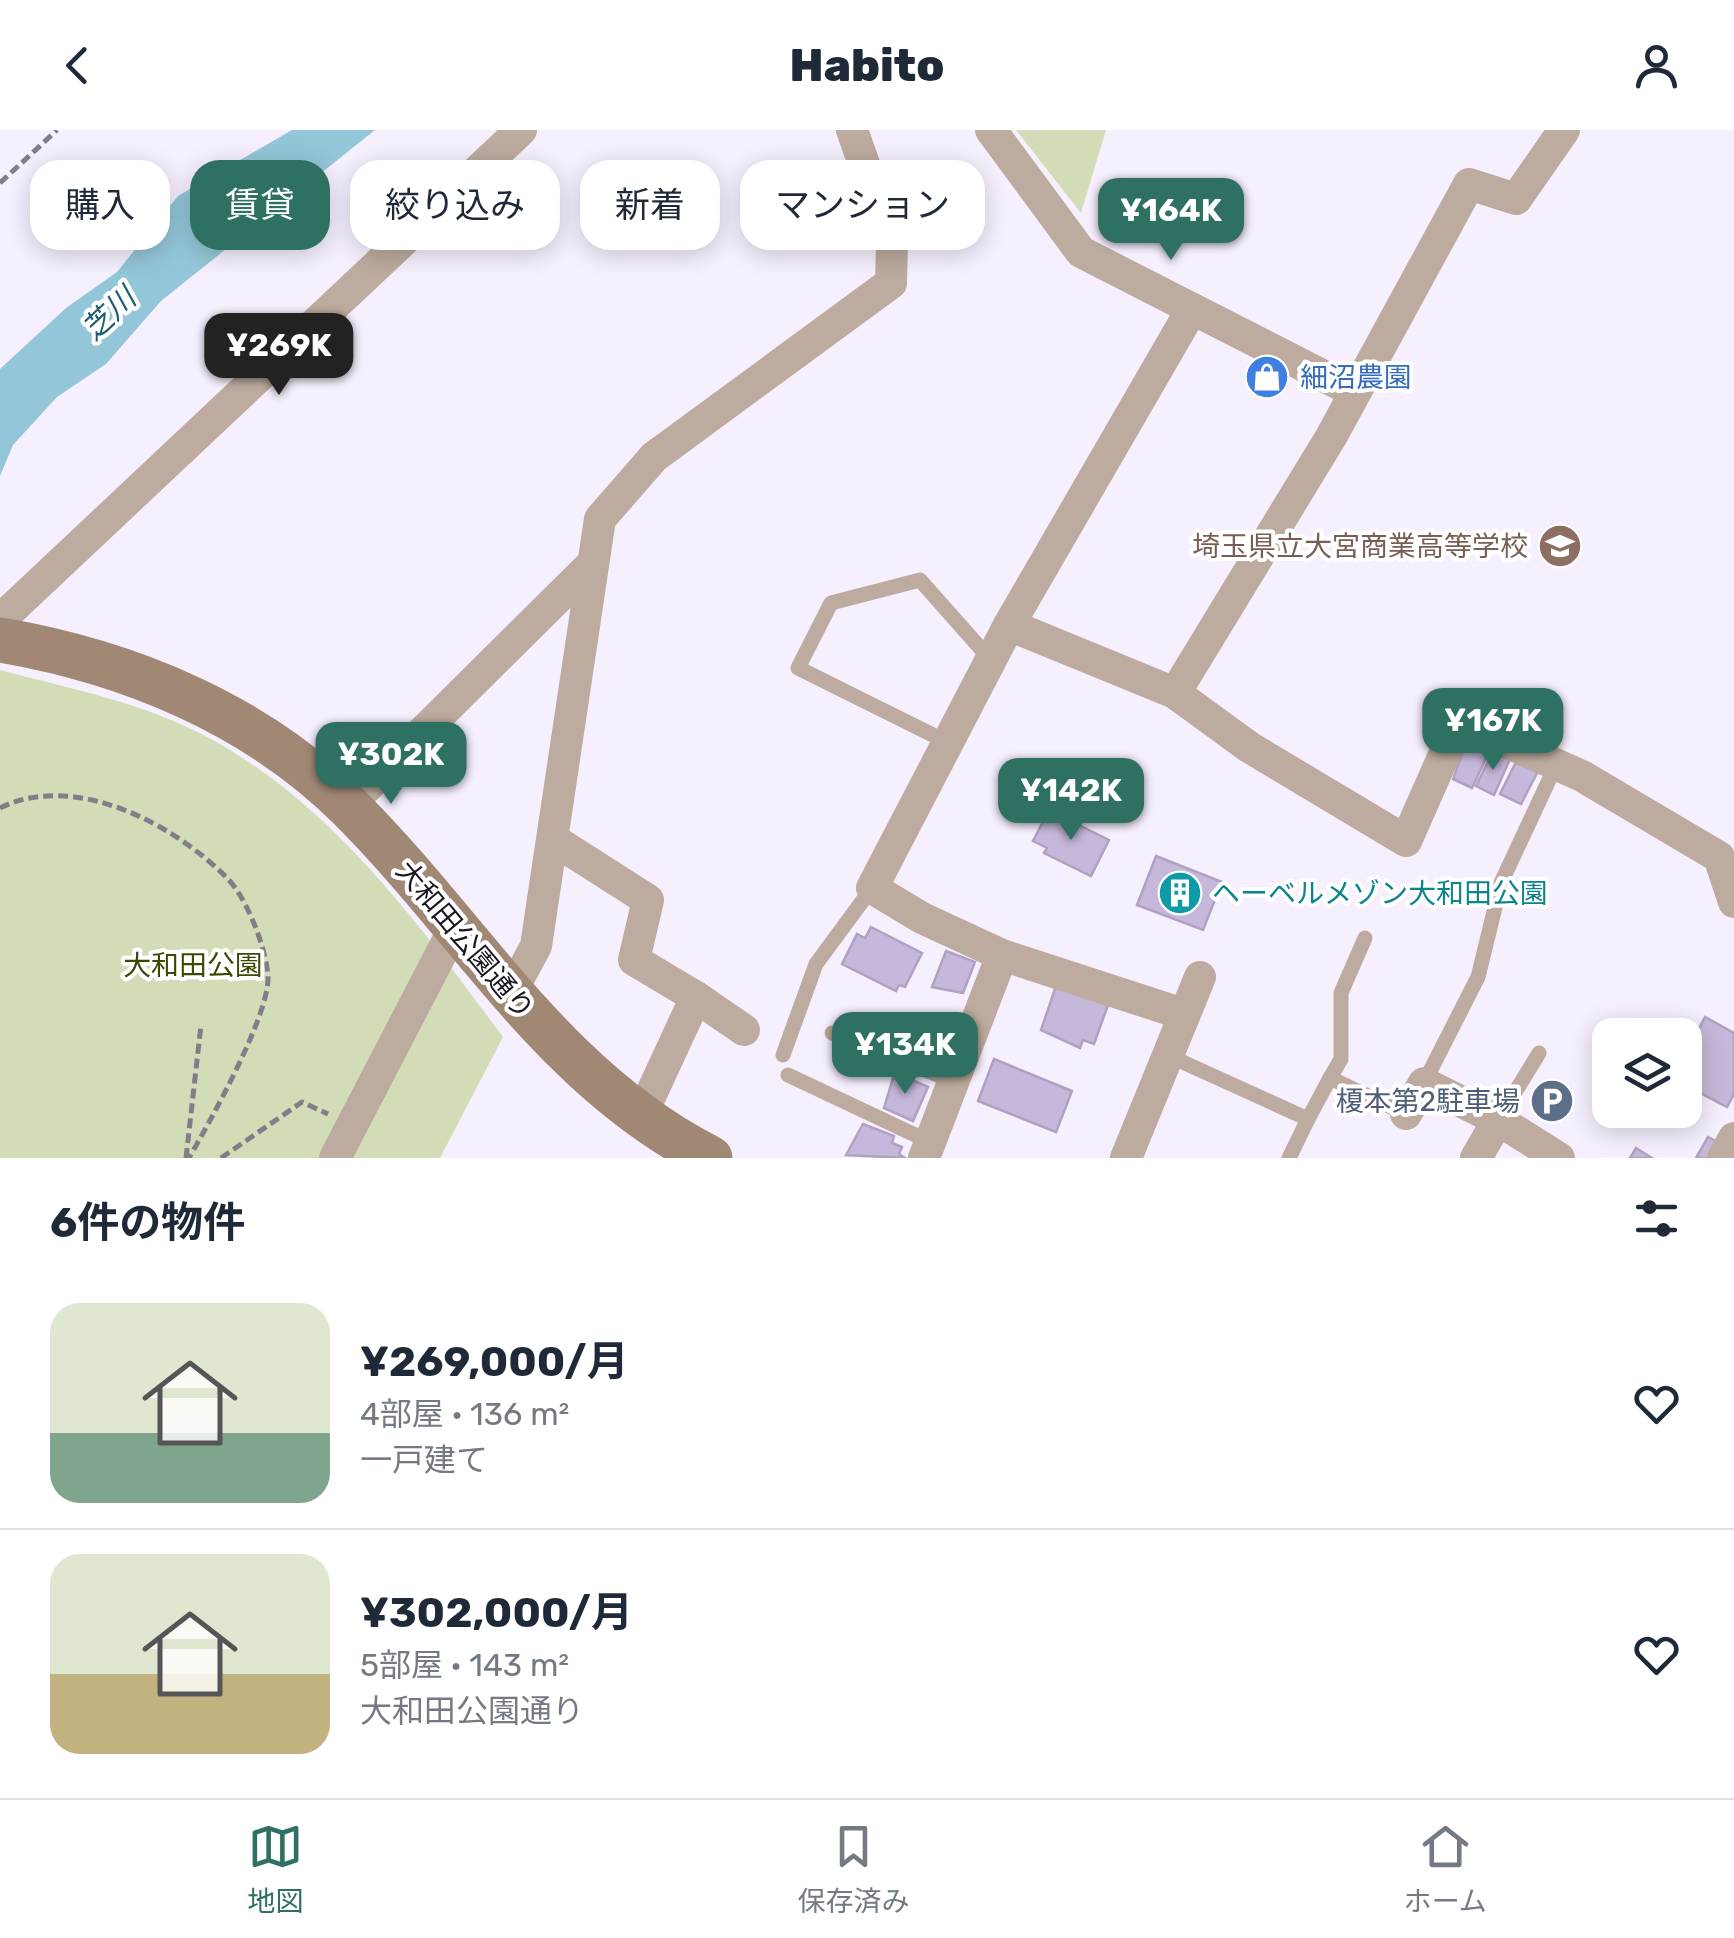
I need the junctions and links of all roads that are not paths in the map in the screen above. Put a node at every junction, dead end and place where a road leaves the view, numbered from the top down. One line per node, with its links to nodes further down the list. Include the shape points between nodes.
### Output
1 (521, 130): 8 (street)
2 (852, 130): 7 (street, via 892,244 891,282 654,457 600,518)
3 (991, 130): 5 (street, via 1081,252)
4 (1564, 130): 6 (street, via 1516,199 1468,184)
5 (1192, 309): 6 (street); 9 (street)
6 (1355, 392): 12 (street)
7 (592, 563): 15 (street); 16 (street)
8 (0, 620)
9 (1009, 625): 11 (street); 12 (street)
10 (0, 640): 15 (street, 大和田公園通り, via 90,660 190,697 289,757)
11 (991, 659): 13 (street); 13 (lane, via 920,580 831,602 798,668)
12 (1174, 693): 14 (street, via 1249,747 1406,841 1459,721)
13 (947, 742): 17 (street)
14 (1556, 764): 18 (street, via 1719,858); 34 (lane, via 1501,883 1478,977)
15 (348, 806): 19 (street, 大和田公園通り)
16 (554, 840): 23 (street, via 536,946); 24 (street, via 648,900 634,960)
17 (872, 888): 21 (street); 30 (lane, via 816,964)
18 (1734, 902)
19 (455, 926): 23 (street, 大和田公園通り); 41 (street)
20 (1364, 938): 32 (lane, via 1342,993 1341,1059)
21 (1002, 955): 25 (street); 33 (street)
22 (1200, 977): 25 (street)
23 (510, 996): 36 (street, 大和田公園通り)
24 (696, 997): 26 (street); 36 (street)
25 (1183, 1014): 29 (street)
26 (744, 1030)
27 (832, 1033): 33 (lane)
28 (1539, 1053): 38 (lane)
29 (1166, 1054): 37 (lane); 43 (street)
30 (782, 1055)
31 (788, 1075): 40 (lane)
32 (1330, 1078): 35 (lane); 37 (lane)
33 (953, 1081): 40 (street)
34 (1424, 1083): 35 (street); 38 (street)
35 (1406, 1114)
36 (640, 1118): 42 (street, 大和田公園通り)
37 (1308, 1119): 44 (lane)
38 (1498, 1120): 45 (street); 46 (street)
39 (1734, 1138): 47 (street)
40 (927, 1150)
41 (334, 1158)
42 (710, 1158)
43 (1126, 1158)
44 (1288, 1158)
45 (1476, 1158)
46 (1559, 1158)
47 (1723, 1158)

